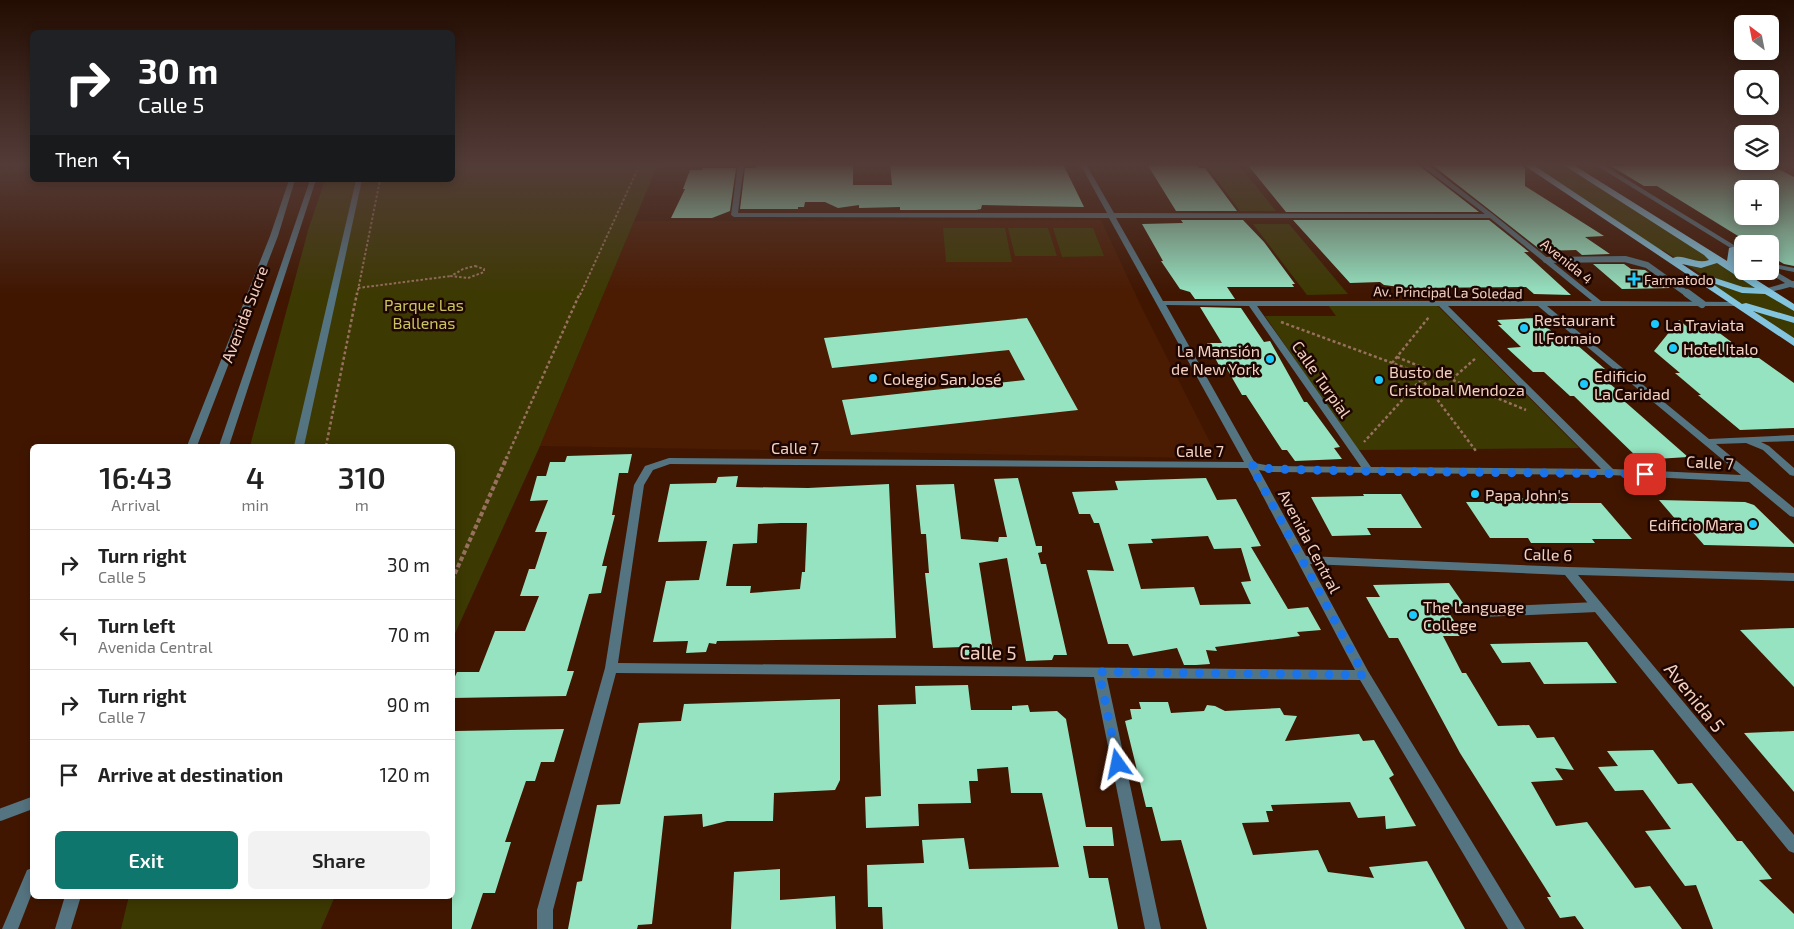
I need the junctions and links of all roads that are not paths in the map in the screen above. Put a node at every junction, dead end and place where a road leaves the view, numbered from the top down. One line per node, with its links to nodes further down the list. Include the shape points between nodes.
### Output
1 (283, 207): 39 (street, Avenida Sucre)
2 (304, 207): 40 (street, Avenida Sucre)
3 (353, 207): 41 (street)
4 (735, 207): 10 (street, via 734,215)
5 (1108, 207): 10 (street, Avenida Central)
6 (1480, 207): 11 (street, Avenida 4)
7 (1591, 207): 12 (main road)
8 (1635, 207): 15 (main road)
9 (1667, 207): 13 (street)
10 (1112, 214): 11 (street); 24 (street, Avenida Central)
11 (1492, 216): 17 (street, Avenida 4)
12 (1652, 248): 16 (main road); 28 (main road)
13 (1734, 249)
14 (1734, 252): 19 (main road)
15 (1708, 253): 16 (main road, via 1714,261 1707,264 1685,262); 19 (main road)
16 (1673, 256): 23 (main road, via 1715,283 1742,290)
17 (1546, 260): 27 (lane, via 1625,259 1647,266); 30 (street, Avenida 4)
18 (1779, 267): 20 (street)
19 (1731, 268): 23 (main road)
20 (1794, 270)
21 (1779, 275): 22 (street)
22 (1793, 284): 23 (street)
23 (1767, 291): 28 (main road); 31 (main road)
24 (1160, 303): 25 (street, Av. Principal La Soledad); 42 (street, Avenida Central)
25 (1251, 303): 26 (street, Av. Principal La Soledad); 43 (street, Calle Turpial)
26 (1440, 303): 29 (street, Av. Principal La Soledad); 44 (street)
27 (1702, 304): 28 (street, Av. Principal La Soledad); 30 (street, Av. Principal La Soledad)
28 (1737, 304): 32 (main road); 34 (main road)
29 (1541, 305): 30 (street, Av. Principal La Soledad); 38 (street)
30 (1601, 305)
31 (1794, 308)
32 (1794, 320)
33 (1794, 326): 34 (main road, via 1782,328)
34 (1781, 334): 35 (main road)
35 (1794, 343)
36 (1794, 438): 37 (street)
37 (1747, 440): 38 (street); 45 (street, via 1766,448)
38 (1707, 442): 46 (street)
39 (193, 444)
40 (225, 444)
41 (299, 444)
42 (1251, 465): 43 (street, Calle 7, via 1271,469); 48 (street, Avenida Central); 53 (street, Calle 7, via 669,461 649,468 639,485)
43 (1369, 471): 44 (street, Calle 7)
44 (1610, 472): 46 (street, Calle 7)
45 (1794, 472)
46 (1752, 479): 47 (street)
47 (1794, 514)
48 (1301, 560): 49 (street, Calle 6); 55 (street, Avenida Central)
49 (1568, 571): 50 (street, Calle 6); 51 (street, Avenida 5)
50 (1794, 577)
51 (1597, 607): 52 (lane); 58 (street, Avenida 5)
52 (1483, 612)
53 (610, 668): 54 (street, Calle 5); 63 (street, via 545,910)
54 (1099, 672): 55 (street, Calle 5); 64 (street)
55 (1364, 675): 65 (street, Avenida Central)
56 (30, 804): 57 (lane)
57 (0, 815)
58 (1794, 846)
59 (30, 880): 61 (street)
60 (73, 899): 62 (street)
61 (10, 929)
62 (63, 929)
63 (545, 929)
64 (1153, 929)
65 (1517, 929)

